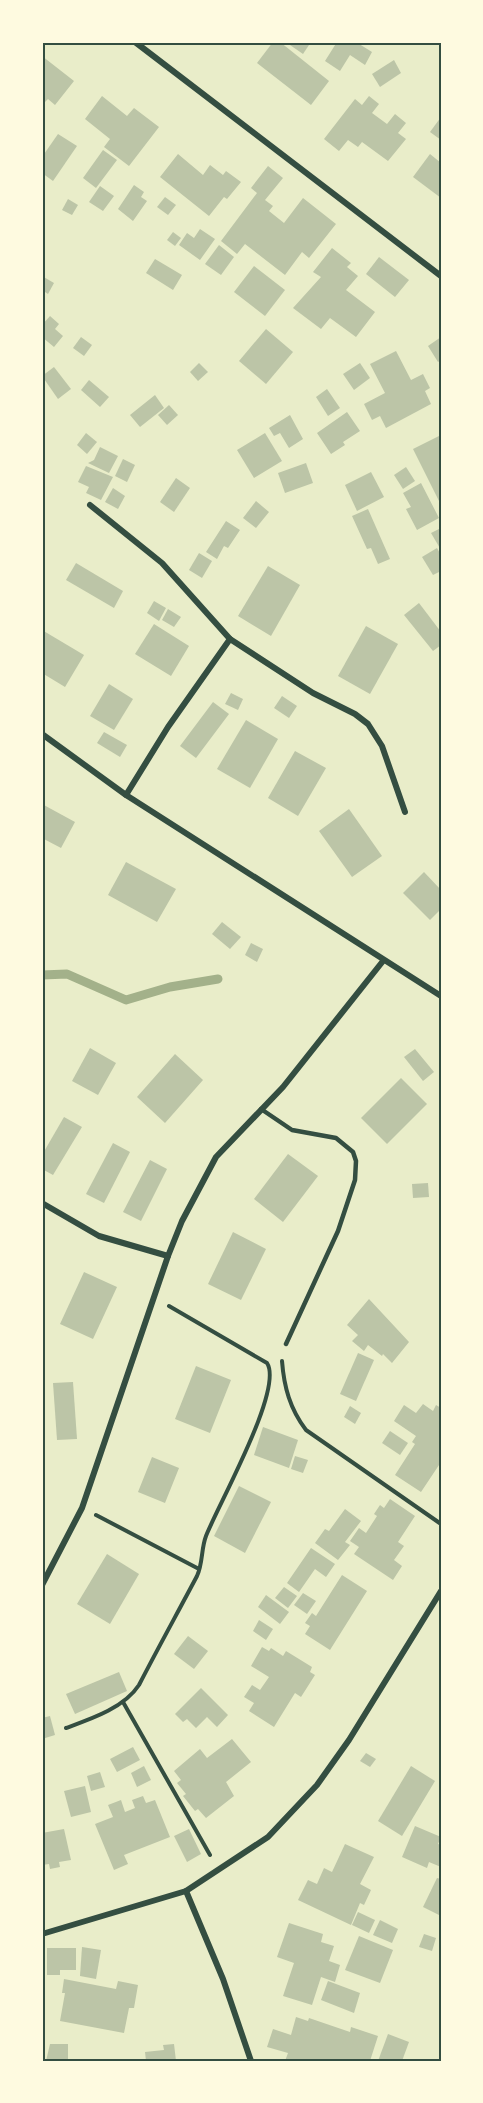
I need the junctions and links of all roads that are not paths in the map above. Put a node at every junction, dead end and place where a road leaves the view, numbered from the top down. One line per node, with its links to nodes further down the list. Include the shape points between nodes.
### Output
1 (135, 42): 2 (street)
2 (441, 276)
3 (90, 505): 4 (street, via 162,563)
4 (230, 639): 6 (street); 7 (street, via 368,724 382,746)
5 (42, 734): 6 (street)
6 (126, 795): 8 (street)
7 (405, 812)
8 (383, 961): 9 (street); 10 (street)
9 (441, 996)
10 (261, 1109): 12 (street, via 216,1157); 13 (lane, via 292,1130 336,1138 353,1152 356,1161 355,1180 338,1231)
11 (42, 1203): 12 (street, via 99,1236)
12 (168, 1256): 14 (street, via 82,1509)
13 (286, 1344)
14 (42, 1585)
15 (441, 1591): 16 (street, via 317,1785 268,1837)
16 (186, 1891): 17 (street); 18 (street, via 224,1979)
17 (42, 1934)
18 (251, 2061)

